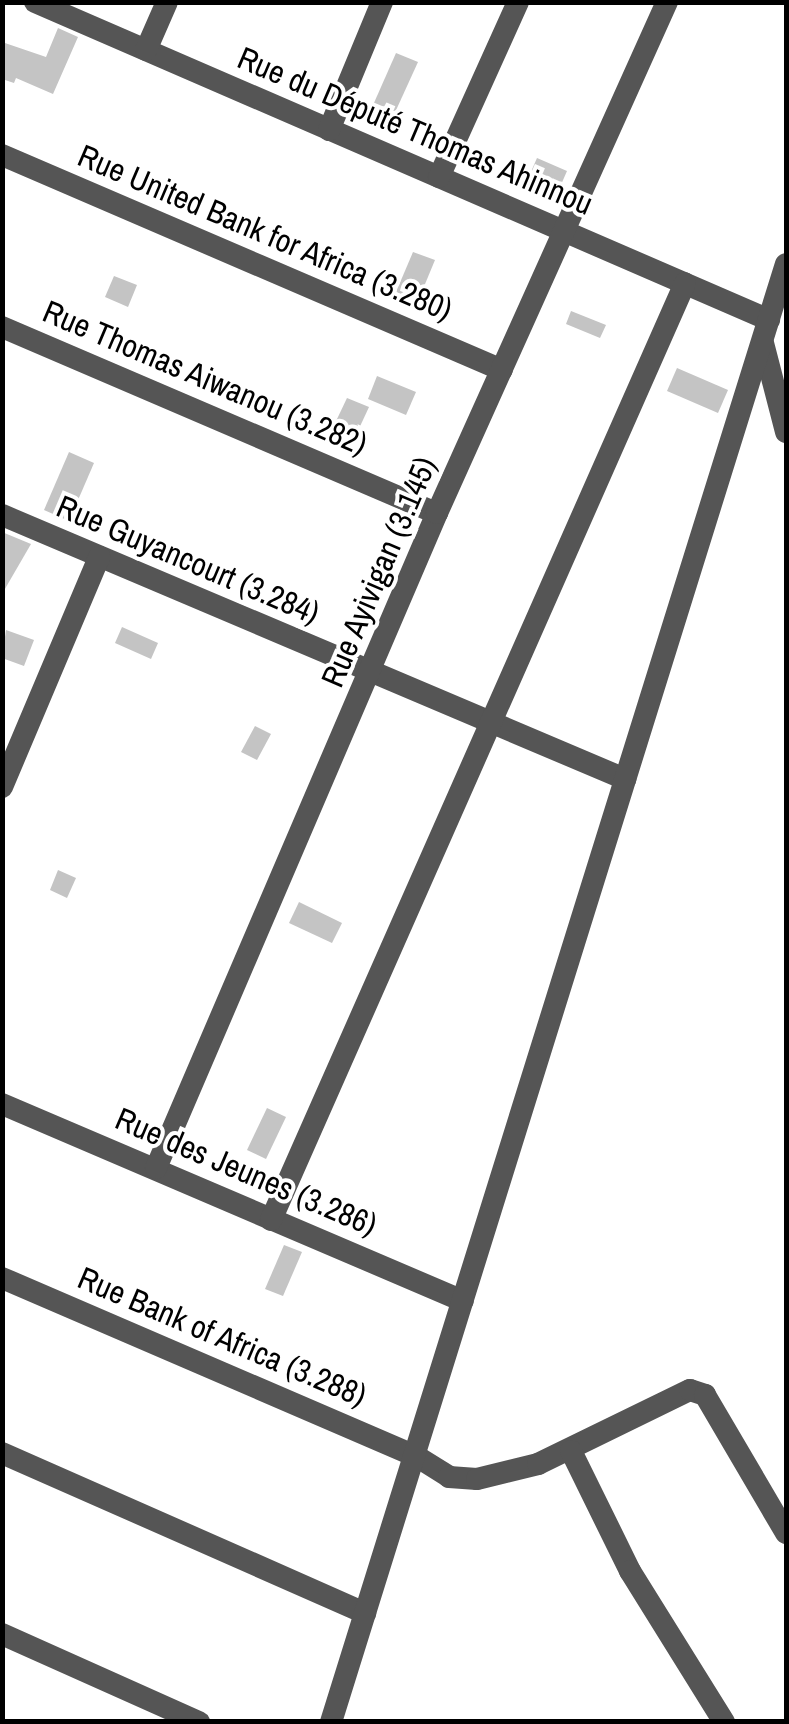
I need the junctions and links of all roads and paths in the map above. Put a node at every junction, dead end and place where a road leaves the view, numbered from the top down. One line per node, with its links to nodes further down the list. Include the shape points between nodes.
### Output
1 (36, 2): 6 (street, Rue du Député Thomas Ahinnou)
2 (167, 2): 6 (street)
3 (382, 2): 7 (street)
4 (518, 2): 9 (street)
5 (667, 2): 10 (street, Rue Ayivigan (3.145))
6 (146, 50): 7 (street, Rue du Député Thomas Ahinnou)
7 (329, 130): 9 (street, Rue du Député Thomas Ahinnou)
8 (2, 155): 15 (street, Rue United Bank for Africa (3.280))
9 (439, 177): 10 (street, Rue du Député Thomas Ahinnou)
10 (564, 231): 12 (street, Rue du Député Thomas Ahinnou); 15 (street, Rue Ayivigan (3.145))
11 (786, 264): 14 (street)
12 (685, 283): 14 (street, Rue du Député Thomas Ahinnou); 21 (street)
13 (2, 327): 17 (street, Rue Thomas Aiwanou (3.282))
14 (766, 331): 16 (street); 22 (street)
15 (502, 370): 17 (street, Rue Ayivigan (3.145))
16 (786, 432)
17 (437, 513): 20 (street, Rue Ayivigan (3.145))
18 (2, 515): 19 (street, Rue Guyancourt (3.284))
19 (98, 557): 20 (street, Rue Guyancourt (3.284)); 23 (street)
20 (371, 676): 21 (street, Rue Guyancourt (3.284)); 25 (street, Rue Ayivigan (3.145))
21 (490, 724): 22 (street, Rue Guyancourt (3.284)); 26 (street)
22 (625, 780): 28 (street)
23 (2, 787)
24 (2, 1104): 25 (street, Rue des Jeunes (3.286))
25 (156, 1168): 26 (street, Rue des Jeunes (3.286))
26 (271, 1220): 28 (street, Rue des Jeunes (3.286))
27 (2, 1278): 31 (street, Rue Bank of Africa (3.288))
28 (463, 1300): 31 (street)
29 (571, 1450): 31 (street, Rue Bank of Africa (3.288), via 478,1479 449,1476); 32 (street, Rue Bank of Africa (3.288), via 690,1390 705,1396); 37 (street, via 630,1572)
30 (2, 1454): 33 (street)
31 (416, 1456): 33 (street)
32 (786, 1533)
33 (365, 1613): 36 (street)
34 (2, 1634): 35 (street)
35 (199, 1722)
36 (331, 1722)
37 (724, 1722)

